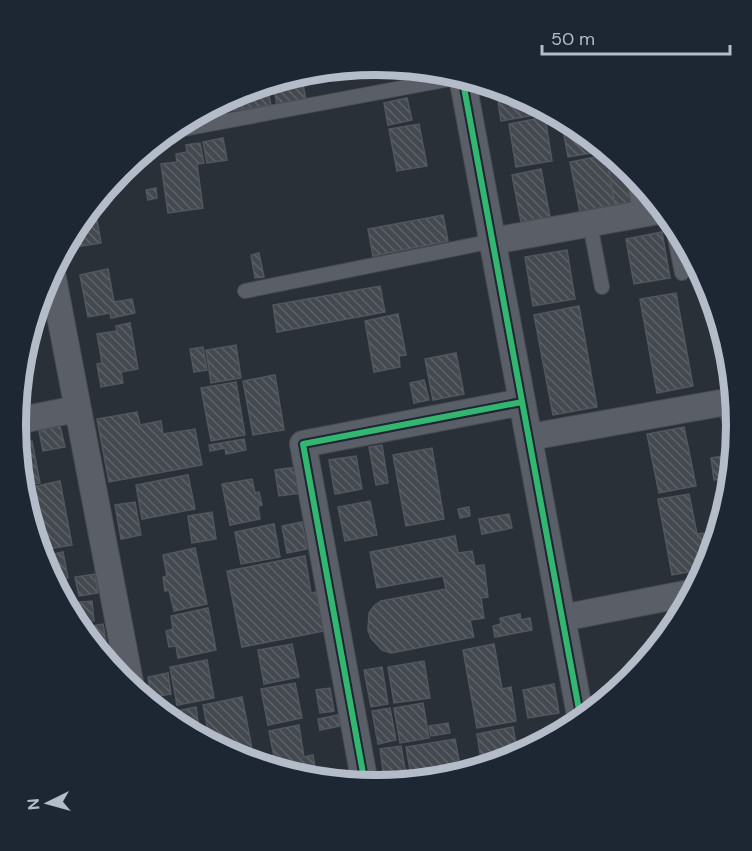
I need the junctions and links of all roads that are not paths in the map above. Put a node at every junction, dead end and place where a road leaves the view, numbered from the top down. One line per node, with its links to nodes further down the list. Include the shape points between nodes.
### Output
1 (439, 81): 3 (lane)
2 (464, 86): 6 (street)
3 (192, 127)
4 (652, 212): 5 (street)
5 (590, 224): 6 (street); 10 (lane)
6 (493, 241): 11 (lane); 12 (street)
7 (676, 244): 8 (lane)
8 (682, 273)
9 (54, 286): 14 (street)
10 (602, 287)
11 (245, 291)
12 (522, 402): 16 (street); 21 (street, via 303,444)
13 (726, 402): 16 (street)
14 (77, 409): 15 (street); 19 (street)
15 (26, 419)
16 (530, 437): 18 (street)
17 (683, 594): 18 (street)
18 (562, 618): 20 (street)
19 (128, 673)
20 (579, 711)
21 (363, 775)

